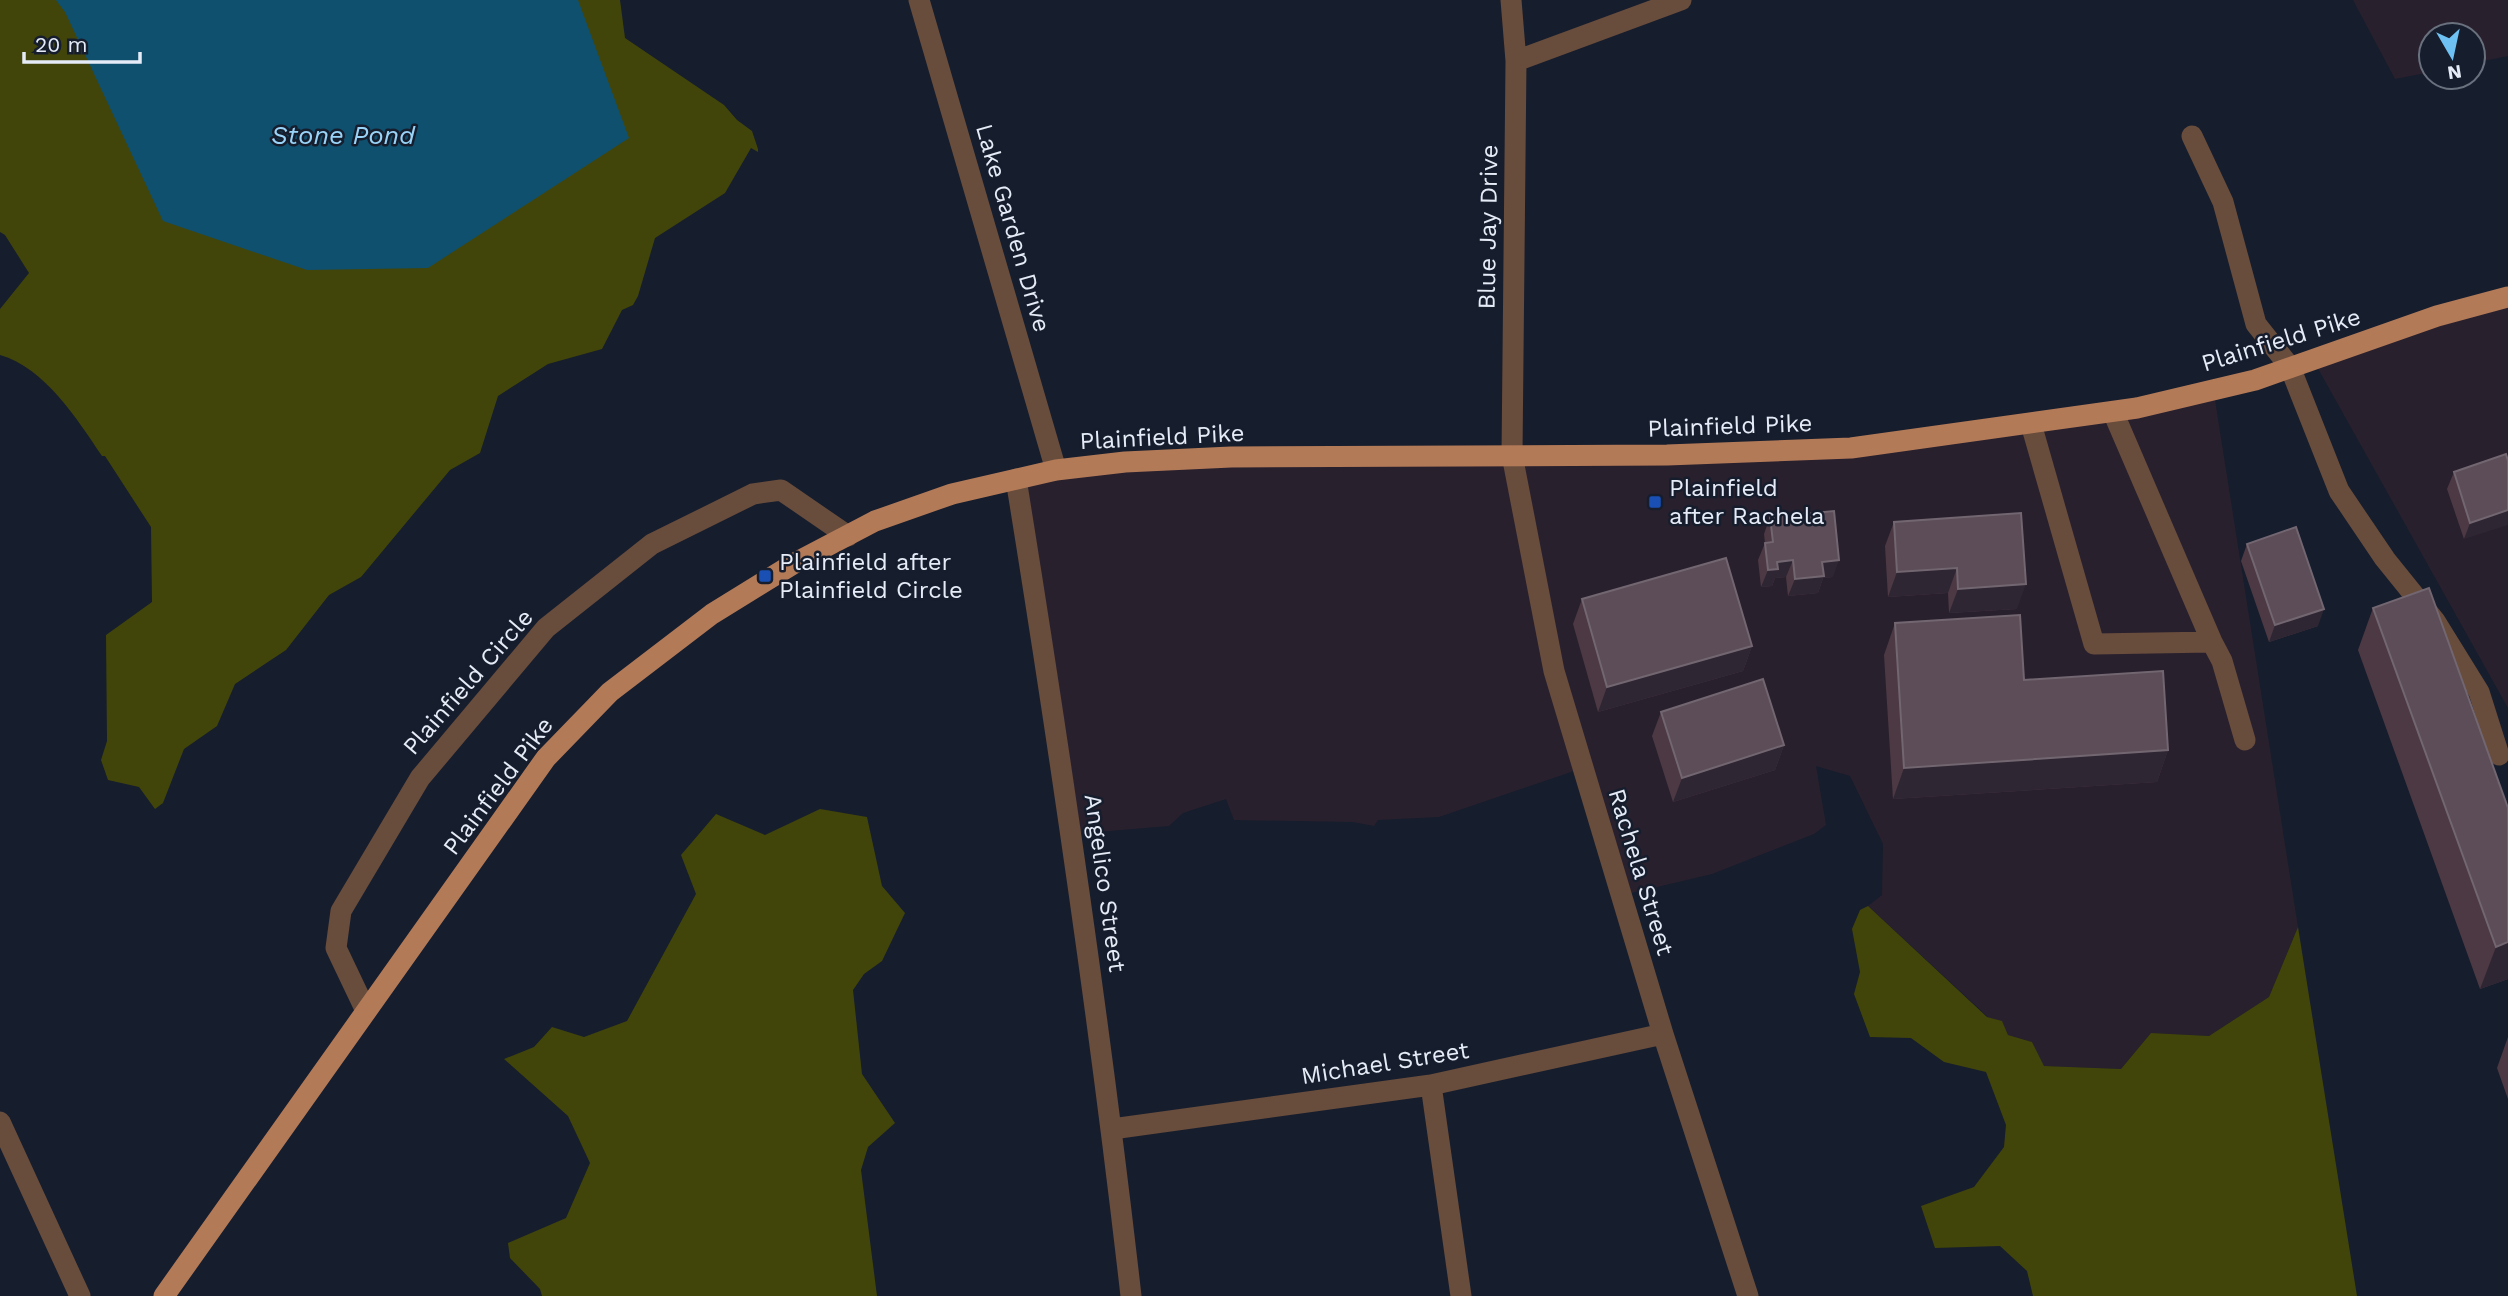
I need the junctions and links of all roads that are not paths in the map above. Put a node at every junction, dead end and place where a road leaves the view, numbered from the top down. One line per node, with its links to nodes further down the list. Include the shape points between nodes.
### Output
1 (919, 0): 11 (street, Lake Garden Drive)
2 (1511, 0): 4 (street, Blue Jay Drive)
3 (1681, 0): 4 (street)
4 (1516, 61): 10 (street, Blue Jay Drive)
5 (2192, 136): 7 (street, via 2222,202 2256,324)
6 (2508, 297): 7 (main road, Plainfield Pike, via 2437,316)
7 (2290, 368): 8 (main road, Plainfield Pike); 16 (street, via 2339,491 2435,621 2479,692)
8 (2113, 412): 9 (main road, Plainfield Pike); 14 (street)
9 (2031, 424): 10 (main road, Plainfield Pike, via 1851,448); 14 (street, via 2094,644)
10 (1512, 455): 11 (main road, Plainfield Pike, via 1231,457); 18 (street, Rachela Street, via 1553,671)
11 (1056, 470): 12 (main road, Plainfield Pike)
12 (1016, 479): 13 (main road, Plainfield Pike, via 952,494 875,521); 21 (street, Angelico Street, via 1064,778)
13 (848, 536): 17 (main road, Plainfield Pike, via 712,614 610,692 546,758); 17 (street, Plainfield Circle, via 781,490 753,494 652,544 546,628 420,778 341,911 336,948)
14 (2212, 642): 15 (street)
15 (2245, 740)
16 (2499, 755)
17 (366, 1011): 23 (main road, Plainfield Pike)
18 (1663, 1034): 19 (street, Michael Street); 26 (street, Rachela Street)
19 (1431, 1086): 21 (street, Michael Street); 25 (street)
20 (0, 1122): 22 (street)
21 (1112, 1129): 24 (street, Angelico Street)
22 (80, 1296)
23 (164, 1296)
24 (1131, 1296)
25 (1461, 1296)
26 (1748, 1296)

